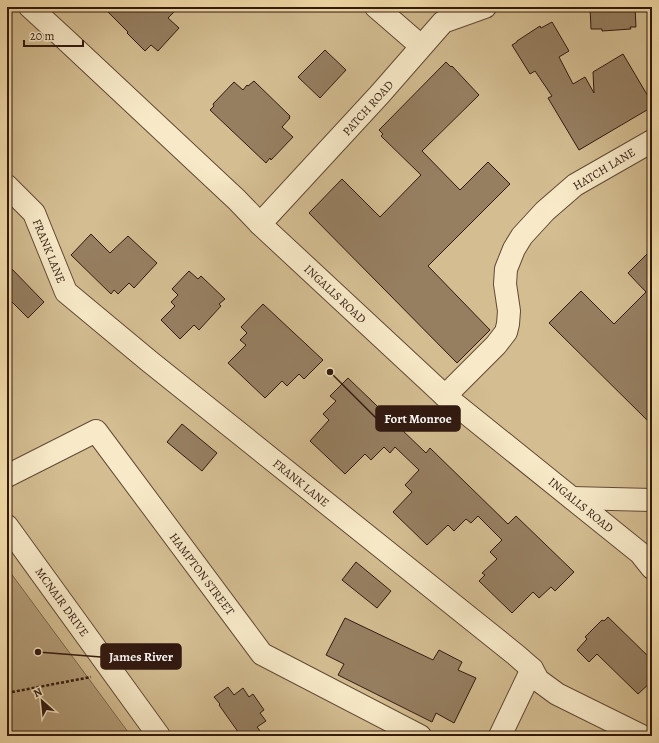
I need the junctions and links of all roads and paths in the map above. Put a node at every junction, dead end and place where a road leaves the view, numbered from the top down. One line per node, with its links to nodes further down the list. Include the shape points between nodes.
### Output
1 (30, 7): 7 (street, INGALLS ROAD)
2 (376, 7): 4 (street)
3 (485, 7): 4 (street, PATCH ROAD, via 443,22)
4 (422, 46): 7 (street, PATCH ROAD)
5 (652, 141): 8 (street, HATCH LANE, via 575,185 545,211 522,236 506,269 505,284 509,311 506,332)
6 (7, 186): 14 (street, FRANK LANE, via 34,213 66,292)
7 (260, 224): 8 (street, INGALLS ROAD)
8 (445, 396): 10 (street, INGALLS ROAD)
9 (7, 476): 18 (street, HAMPTON STREET, via 96,431 262,654)
10 (572, 498): 11 (street); 13 (street, INGALLS ROAD, via 640,552)
11 (652, 500)
12 (7, 526): 17 (street, MCNAIR DRIVE)
13 (652, 568)
14 (532, 669): 19 (street); 20 (street, FRANK LANE, via 538,680 557,694)
15 (92, 677): 16 (path)
16 (7, 693)
17 (159, 736)
18 (420, 736)
19 (500, 736)
20 (642, 736)

